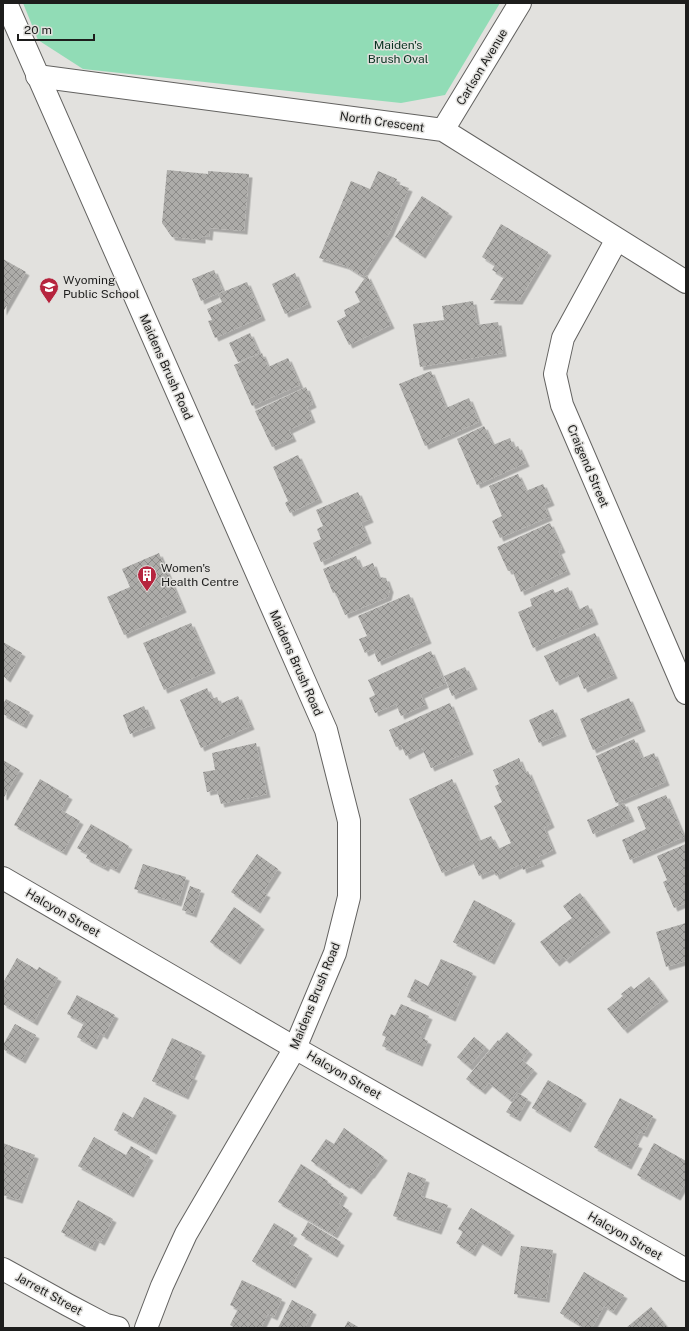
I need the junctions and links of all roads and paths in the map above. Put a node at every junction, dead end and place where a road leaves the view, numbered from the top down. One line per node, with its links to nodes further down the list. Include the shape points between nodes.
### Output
1 (6, 3): 3 (street, Maidens Brush Road)
2 (520, 3): 4 (street, Carlson Avenue)
3 (37, 76): 4 (street, North Crescent); 9 (street, Maidens Brush Road, via 326,730 349,821 349,897 335,953)
4 (444, 130): 5 (street, North Crescent)
5 (617, 239): 6 (street, North Crescent); 7 (street, Craigend Street, via 563,338 555,374 562,405)
6 (686, 282)
7 (686, 693)
8 (3, 878): 9 (street, Halcyon Street)
9 (295, 1048): 11 (street, Halcyon Street); 13 (street, Maidens Brush Road, via 186,1234)
10 (3, 1268): 12 (street, Jarrett Street, via 106,1325)
11 (686, 1270)
12 (118, 1328)
13 (146, 1328)

